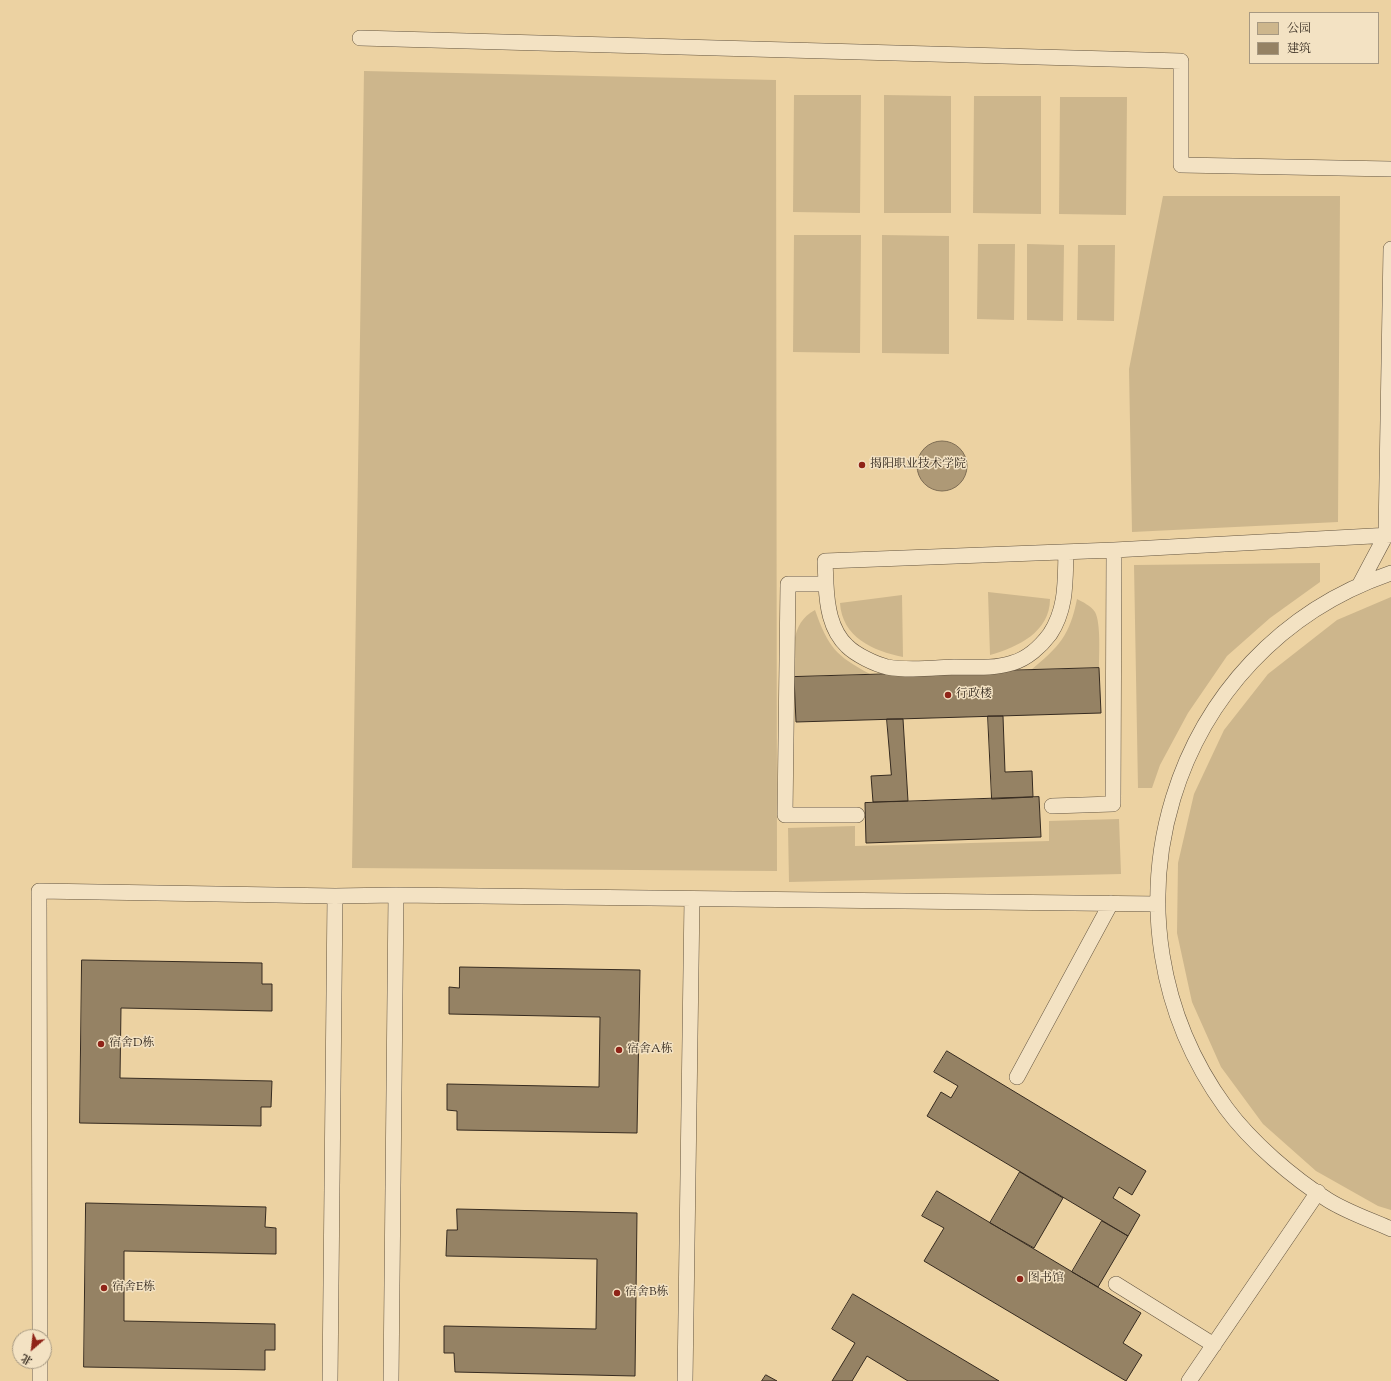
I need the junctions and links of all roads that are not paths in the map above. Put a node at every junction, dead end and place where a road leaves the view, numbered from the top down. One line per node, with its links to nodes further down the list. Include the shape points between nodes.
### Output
1 (360, 38): 2 (lane, via 1181,61 1181,165)
2 (1391, 169)
3 (1391, 249): 4 (lane)
4 (1388, 535): 5 (lane); 9 (lane)
5 (1114, 550): 6 (lane); 10 (lane, via 1113,804)
6 (1066, 552): 8 (lane, via 825,561); 8 (lane, via 1065,596 1060,615 1050,633 1027,656 1012,663 992,666 902,669 865,658 847,646 835,628 827,607)
7 (1391, 573): 9 (lane)
8 (826, 584): 11 (lane, via 788,584 785,815)
9 (1360, 584): 16 (lane, via 1300,618 1249,664 1207,719 1178,781 1161,848)
10 (1052, 806)
11 (858, 815)
12 (396, 895): 13 (lane); 14 (lane); 26 (lane)
13 (335, 896): 21 (lane, via 39,891); 25 (lane)
14 (692, 899): 15 (lane); 27 (lane)
15 (1110, 903): 16 (lane); 17 (lane)
16 (1158, 904): 18 (lane, via 1157,917 1168,985 1191,1050 1226,1109 1273,1160)
17 (1017, 1077)
18 (1318, 1192): 19 (lane, via 1329,1201); 22 (lane)
19 (1391, 1229)
20 (1116, 1284): 22 (lane)
21 (40, 1329)
22 (1214, 1345): 28 (lane)
23 (40, 1369): 24 (lane)
24 (40, 1381)
25 (330, 1381)
26 (391, 1381)
27 (685, 1381)
28 (1189, 1381)

